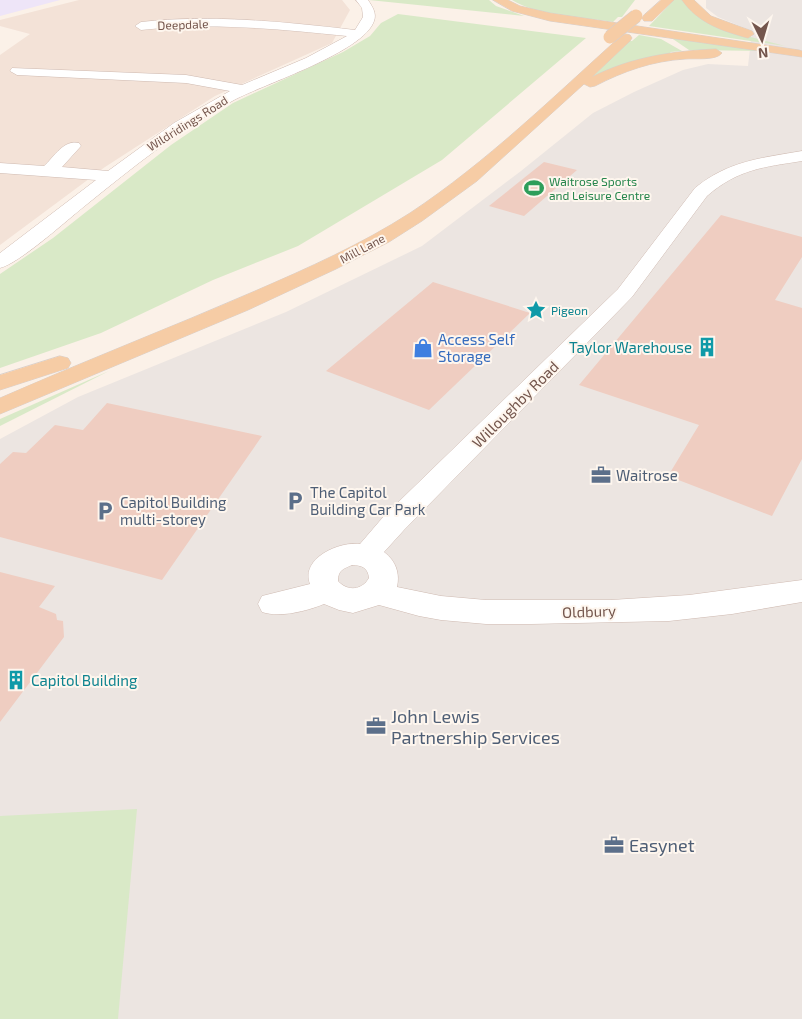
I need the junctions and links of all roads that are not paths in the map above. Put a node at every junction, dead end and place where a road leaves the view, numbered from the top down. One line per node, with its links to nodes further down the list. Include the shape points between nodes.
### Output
1 (499, 0): 13 (main road, via 516,9 550,17)
2 (510, 0): 13 (main road, via 532,9 570,17)
3 (653, 0): 7 (main road, Mill Lane)
4 (668, 0): 7 (main road, Mill Lane)
5 (688, 0): 13 (main road, via 701,15 726,27)
6 (364, 4): 10 (street, via 368,20)
7 (641, 13): 12 (main road, Mill Lane)
8 (224, 24): 9 (street, Deepdale, via 176,22); 10 (street, Deepdale, via 284,32); 11 (street, Deepdale)
9 (141, 26)
10 (358, 34): 22 (street, Wildridings Road, via 334,49)
11 (214, 35)
12 (618, 38): 24 (main road, Mill Lane); 31 (main road, Mill Lane, via 436,186 390,217 251,286)
13 (801, 52): 24 (main road, via 703,54 640,62 606,74)
14 (46, 57): 17 (street, via 24,72)
15 (118, 61): 18 (street)
16 (197, 66): 20 (street)
17 (62, 73): 18 (street); 21 (street)
18 (103, 75): 19 (street)
19 (142, 77): 20 (street); 23 (street)
20 (186, 80): 22 (street)
21 (45, 88)
22 (244, 89): 29 (street, Wildridings Road, via 183,124)
23 (129, 91)
24 (553, 104): 34 (main road, Mill Lane, via 466,181 416,218 347,257)
25 (74, 146): 28 (street)
26 (802, 156): 35 (street, Willoughby Road, via 747,164 715,180 700,192 625,293 394,523)
27 (0, 168): 28 (street)
28 (49, 171): 29 (street)
29 (109, 176): 30 (street, Wildridings Road)
30 (0, 262)
31 (65, 361): 32 (main road); 33 (main road, Mill Lane)
32 (0, 383)
33 (0, 390)
34 (0, 407)
35 (368, 556): 36 (street, via 348,554 331,561 322,575); 38 (street, via 376,560 384,572 382,586)
36 (326, 590): 38 (street, via 350,601); 39 (street, via 310,597)
37 (802, 591): 38 (street, Oldbury, via 707,606 525,613 458,611 391,598)
38 (377, 592)
39 (273, 604)

